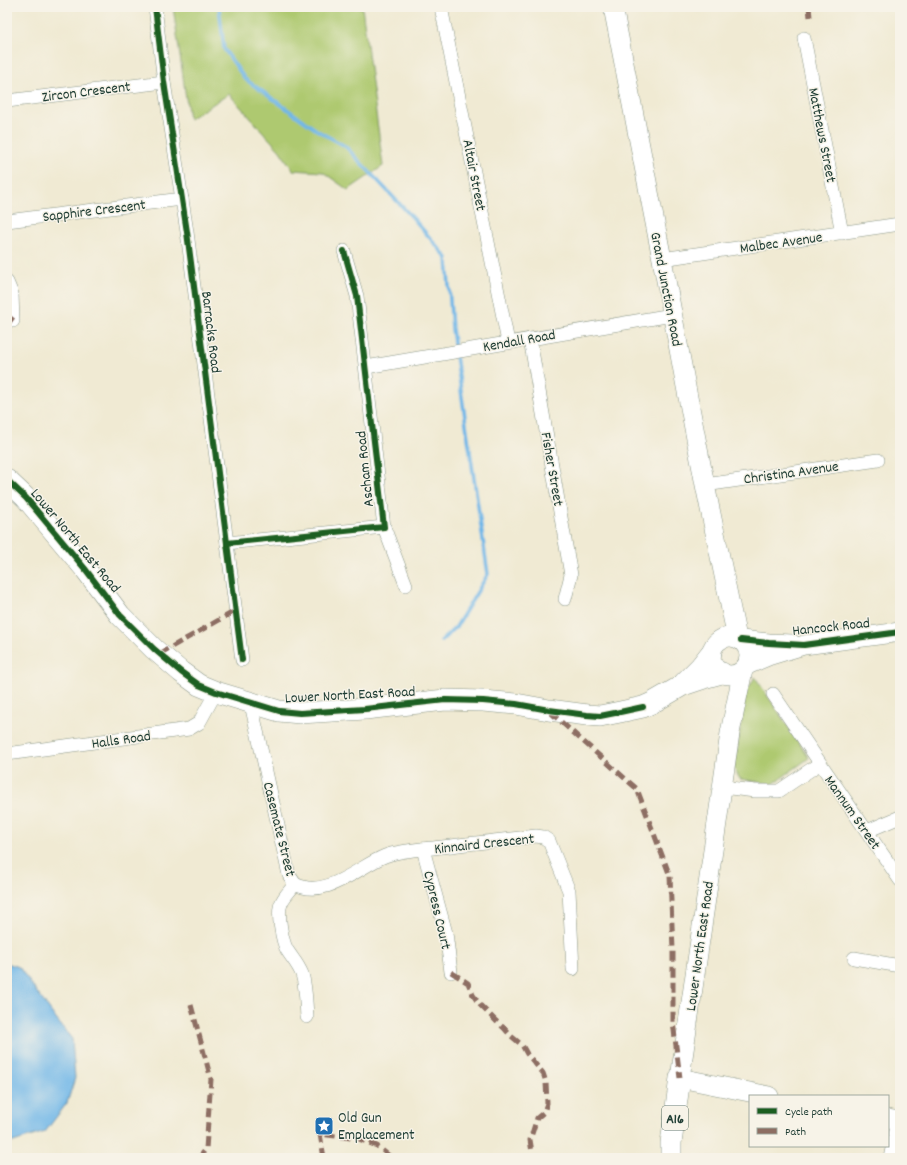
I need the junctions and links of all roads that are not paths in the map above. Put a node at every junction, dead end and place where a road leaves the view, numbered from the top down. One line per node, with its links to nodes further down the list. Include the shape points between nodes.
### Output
1 (155, 7): 5 (street, Barracks Road)
2 (441, 7): 17 (street, Altair Street)
3 (613, 7): 12 (main road, Grand Junction Road)
4 (804, 38): 10 (street, Matthews Street)
5 (164, 82): 6 (street, Zircon Crescent); 7 (street, Barracks Road)
6 (7, 101)
7 (182, 199): 8 (street, Sapphire Crescent); 23 (street, Barracks Road)
8 (7, 221)
9 (900, 224): 10 (street, Malbec Avenue)
10 (842, 233): 12 (street, Malbec Avenue)
11 (344, 251): 18 (street, Ascham Road, via 357,296)
12 (662, 259): 14 (main road, Grand Junction Road)
13 (7, 282): 15 (street, via 12,294)
14 (672, 315): 16 (street, Kendall Road); 21 (main road, Grand Junction Road)
15 (13, 321)
16 (530, 339): 17 (street, Kendall Road); 26 (street, Fisher Street, via 571,575)
17 (508, 342): 18 (street, Kendall Road)
18 (366, 367): 22 (street, Ascham Road)
19 (878, 460): 21 (street, Christina Avenue)
20 (7, 480): 35 (main road, Lower North East Road, via 26,498 120,615 181,672 199,685)
21 (705, 484): 24 (main road, Grand Junction Road)
22 (384, 527): 23 (street, Ascham Road); 25 (street)
23 (227, 543): 31 (street, Barracks Road)
24 (724, 571): 28 (main road, Grand Junction Road); 30 (main road, Grand Junction Road, via 723,614)
25 (406, 585)
26 (565, 599)
27 (900, 632): 29 (main road, Hancock Road)
28 (739, 639): 29 (main road, Hancock Road); 30 (main road, via 728,637); 32 (main road, via 745,643 749,651)
29 (804, 645): 32 (main road, Hancock Road, via 768,656)
30 (715, 646): 33 (main road, via 712,663); 34 (main road, Lower North East Road)
31 (242, 660)
32 (746, 667): 33 (main road, via 737,674); 38 (main road, Lower North East Road / A16)
33 (723, 674): 34 (main road, Lower North East Road); 38 (main road, Lower North East Road / A16, via 730,689)
34 (683, 685): 37 (main road, Lower North East Road, via 643,707 600,716 484,701 445,700 300,713)
35 (216, 692): 37 (main road, Lower North East Road); 39 (street, Halls Road, via 199,723 189,729)
36 (773, 694): 40 (street, Mannum Street)
37 (251, 704): 46 (street, Casemate Street, via 289,875)
38 (730, 733): 41 (main road, Lower North East Road / A16)
39 (7, 754)
40 (819, 764): 41 (street, Mannum Street, via 779,790 755,791); 43 (street, Mannum Street)
41 (722, 786): 52 (main road, Lower North East Road / A16)
42 (900, 817): 43 (street)
43 (867, 832): 45 (street, Mannum Street)
44 (423, 849): 46 (street, Kinnaird Crescent, via 384,856 322,888 302,888); 49 (street, Kinnaird Crescent, via 536,836 549,841 568,891); 50 (street, Cypress Court, via 446,933)
45 (900, 880)
46 (295, 884): 51 (street, Casemate Street, via 280,904 281,930 287,949 302,974)
47 (854, 958): 48 (street)
48 (900, 966)
49 (573, 969)
50 (451, 972)
51 (307, 1017)
52 (680, 1078): 53 (main road); 55 (main road, Lower North East Road / A16)
53 (764, 1095)
54 (895, 1120): 56 (street)
55 (671, 1158)
56 (890, 1158)

